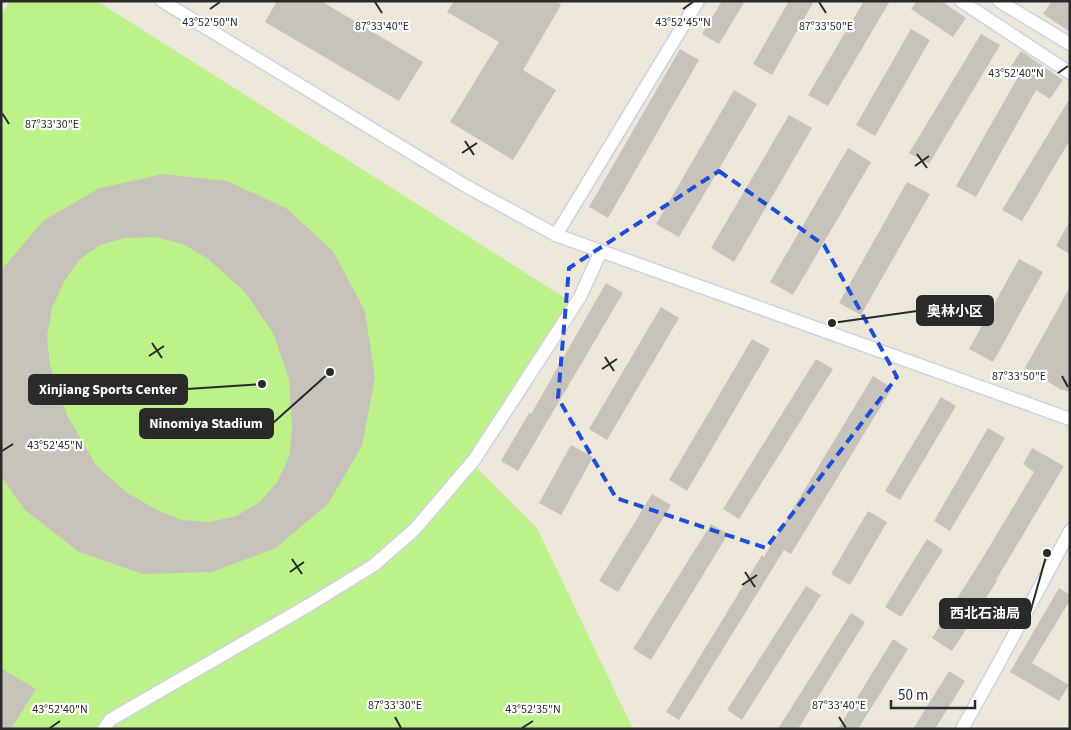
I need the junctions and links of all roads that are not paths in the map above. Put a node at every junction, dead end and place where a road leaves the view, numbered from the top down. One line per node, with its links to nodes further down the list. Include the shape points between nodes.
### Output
1 (162, 1): 7 (street, via 464,185)
2 (698, 1): 7 (street)
3 (961, 1): 6 (street)
4 (999, 1): 5 (street)
5 (1070, 44)
6 (1070, 73)
7 (556, 235): 8 (street)
8 (601, 251): 9 (street); 11 (street, via 580,297 474,460 416,529 374,565 110,720)
9 (1070, 419)
10 (1070, 531): 12 (street)
11 (104, 729)
12 (962, 729)

